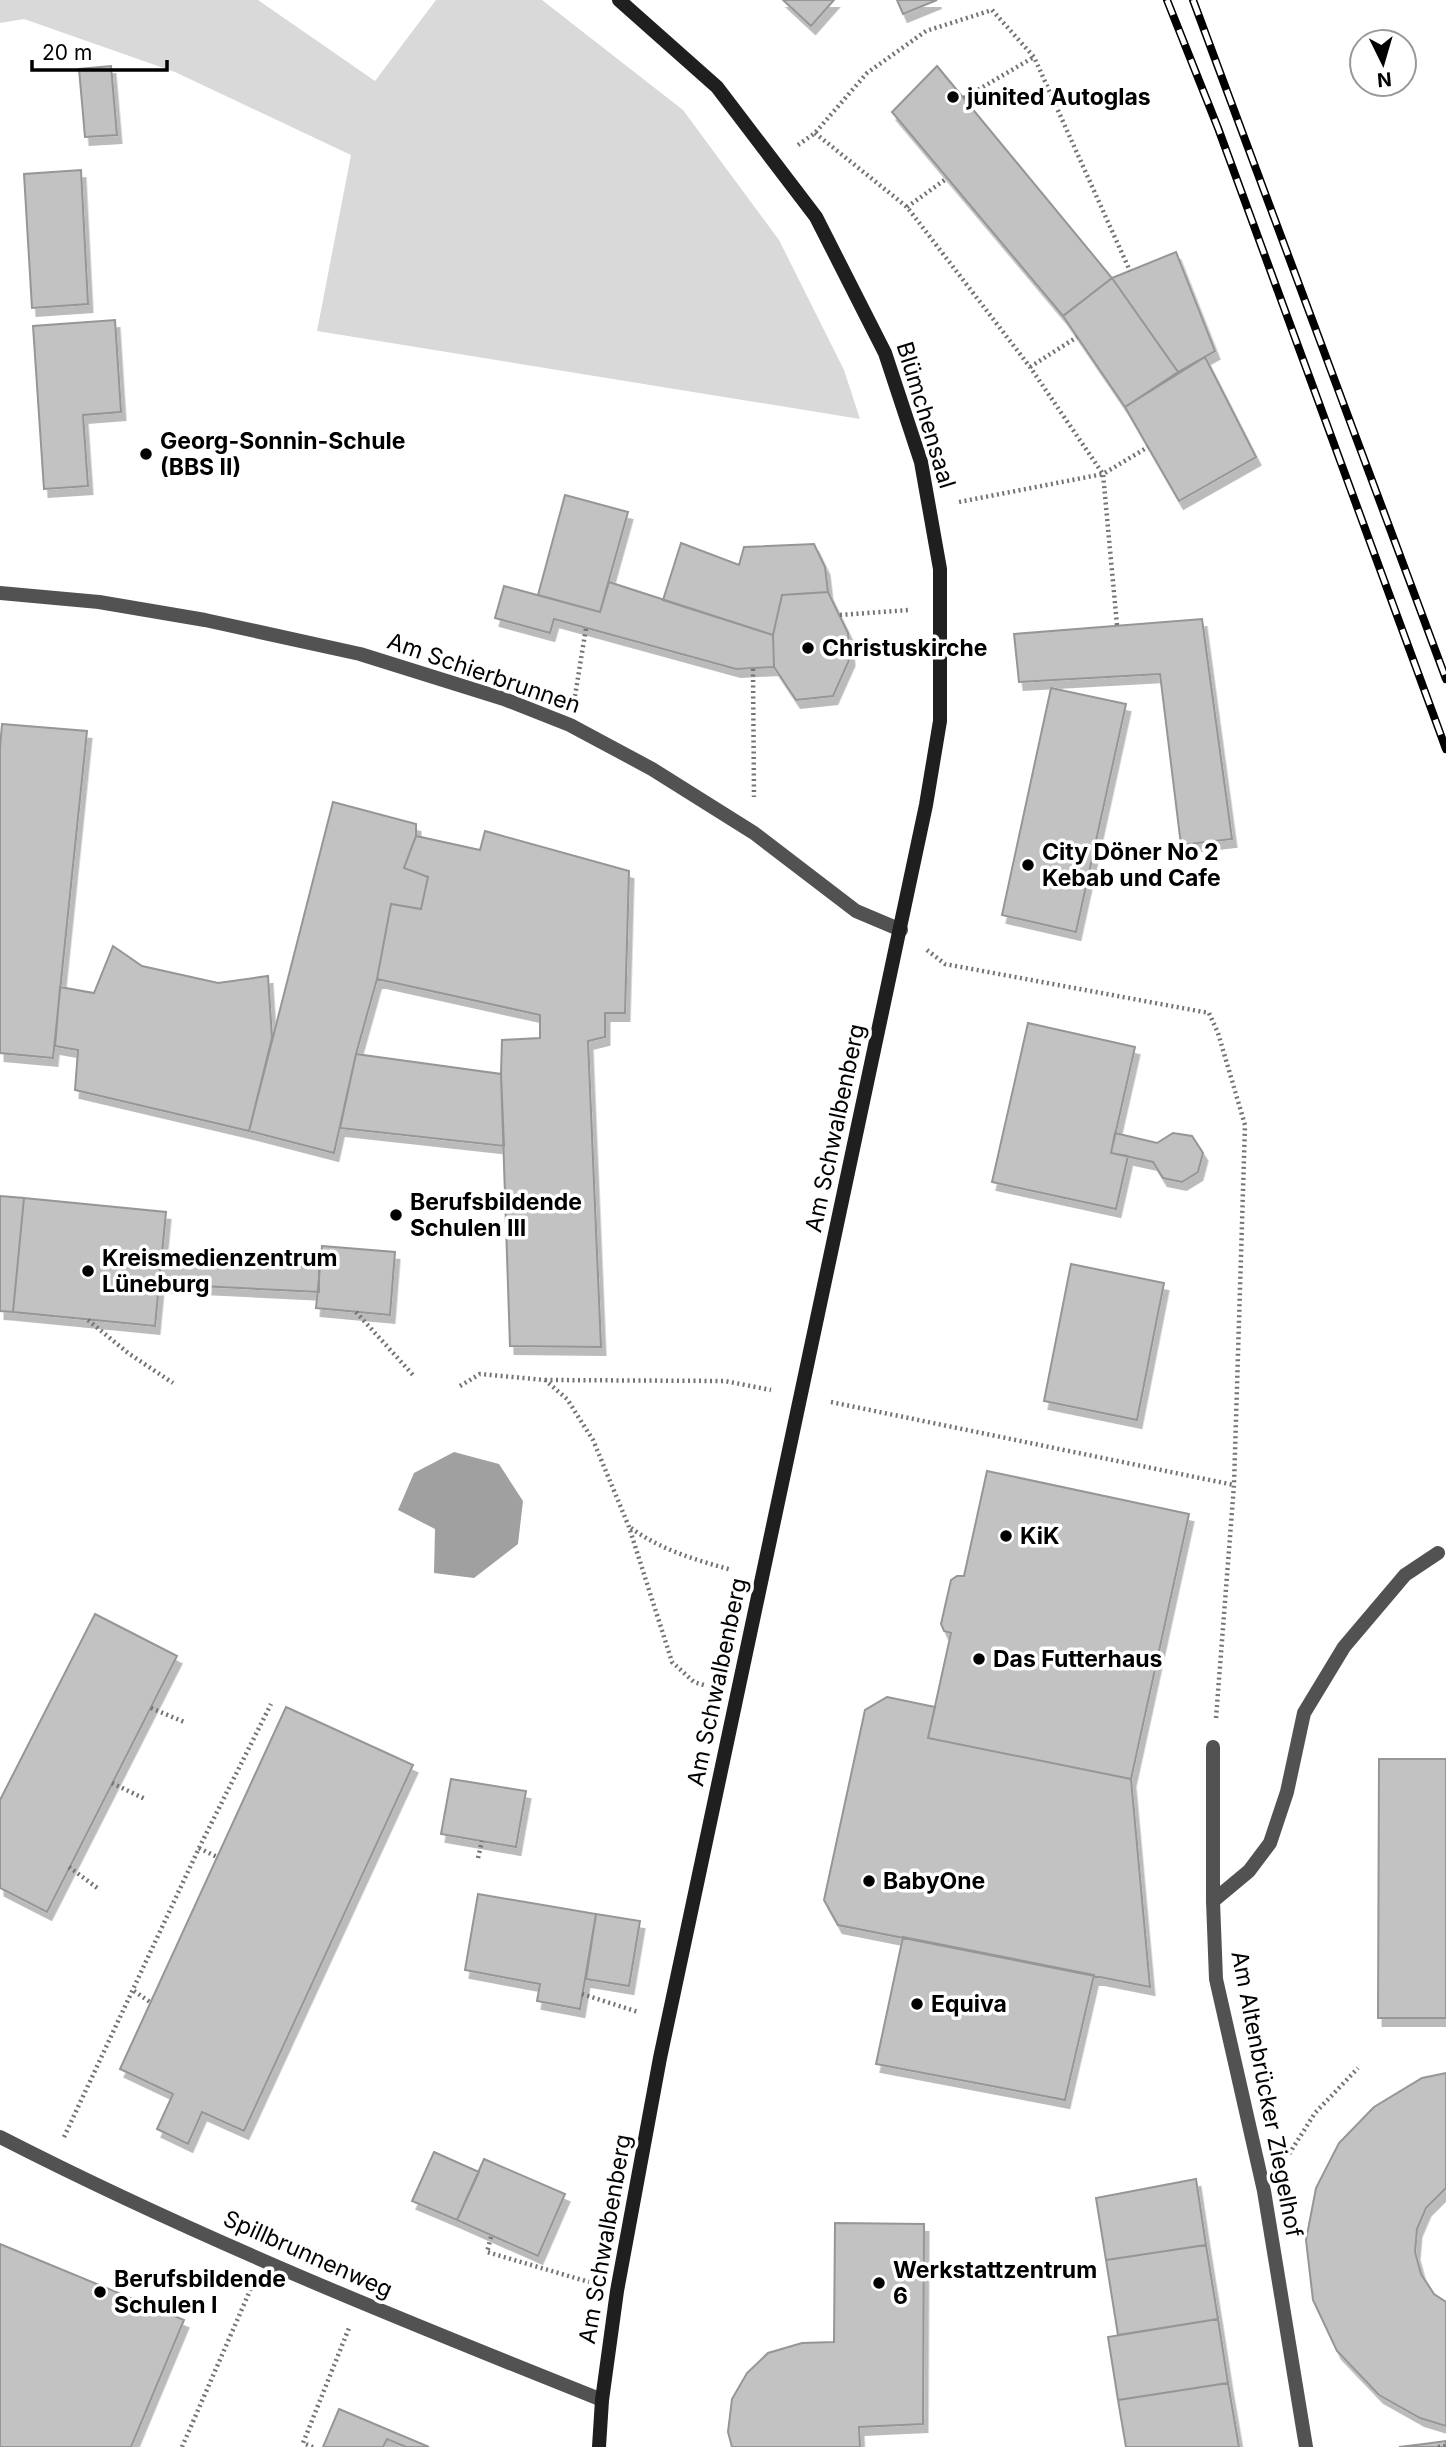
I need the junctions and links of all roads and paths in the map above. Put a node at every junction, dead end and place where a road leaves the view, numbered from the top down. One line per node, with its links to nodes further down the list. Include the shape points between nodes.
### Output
1 (619, 0): 5 (street, Blümchensaal, via 717,87)
2 (1034, 57): 3 (path); 4 (path, via 992,10 926,31 867,73); 8 (path)
3 (964, 98)
4 (815, 133): 5 (path); 7 (path)
5 (774, 162): 13 (street, Blümchensaal, via 816,216 885,353 921,462)
6 (946, 179): 7 (path)
7 (907, 207): 10 (path)
8 (1130, 271)
9 (1077, 338): 10 (path)
10 (1030, 367): 12 (path)
11 (1147, 447): 12 (path)
12 (1103, 474): 13 (path); 17 (path)
13 (930, 507): 15 (street, Blümchensaal)
14 (0, 593): 20 (street, Am Schierbrunnen, via 99,602 360,654)
15 (941, 608): 16 (path); 22 (street, Blümchensaal, via 940,721)
16 (840, 615)
17 (1117, 625)
18 (586, 628): 20 (path)
19 (753, 668): 21 (path)
20 (570, 725): 21 (street, Am Schierbrunnen, via 652,769)
21 (754, 834): 22 (street, Am Schierbrunnen, via 856,911)
22 (901, 930): 29 (street, Am Schwalbenberg); 31 (path, via 945,964 1209,1013 1245,1125)
23 (356, 1312): 25 (path)
24 (88, 1320): 27 (path)
25 (413, 1375)
26 (545, 1380): 28 (path, via 480,1374); 29 (path, via 725,1381); 32 (path, via 567,1398 593,1440)
27 (173, 1383)
28 (460, 1386)
29 (802, 1396): 34 (street, Am Schwalbenberg)
30 (834, 1403): 31 (path)
31 (1234, 1485): 39 (path)
32 (629, 1527): 34 (path, via 675,1553); 35 (path, via 672,1662 694,1682)
33 (1438, 1553): 48 (street, via 1405,1575 1344,1647 1304,1713 1287,1792 1270,1843 1250,1871)
34 (763, 1579): 35 (street, Am Schwalbenberg)
35 (738, 1695): 52 (street, Am Schwalbenberg)
36 (271, 1704): 43 (path)
37 (151, 1708): 38 (path)
38 (184, 1722)
39 (1213, 1747): 48 (street, Am Altenbrücker Ziegelhof)
40 (112, 1783): 41 (path)
41 (145, 1799)
42 (482, 1841): 45 (path)
43 (199, 1848): 44 (path); 49 (path)
44 (217, 1857)
45 (478, 1858)
46 (69, 1867): 47 (path)
47 (100, 1890)
48 (1213, 1901): 56 (street, Am Altenbrücker Ziegelhof, via 1216,1979)
49 (134, 1991): 51 (path); 55 (path)
50 (582, 1993): 52 (path)
51 (150, 2002)
52 (668, 2022): 59 (street, Am Schwalbenberg)
53 (1358, 2068): 56 (path, via 1315,2113)
54 (0, 2137): 55 (street, Spillbrunnenweg)
55 (52, 2163): 58 (street, Spillbrunnenweg)
56 (1264, 2191): 66 (street, Am Altenbrücker Ziegelhof)
57 (491, 2237): 59 (path, via 487,2252)
58 (264, 2260): 60 (street, Spillbrunnenweg); 63 (path)
59 (617, 2291): 61 (street, Am Schwalbenberg)
60 (359, 2303): 61 (street, Spillbrunnenweg); 64 (path, via 303,2443)
61 (602, 2400): 65 (street, Am Schwalbenberg)
62 (1446, 2446): 67 (path)
63 (182, 2447)
64 (313, 2447)
65 (599, 2447)
66 (1306, 2447)
67 (1438, 2447)

